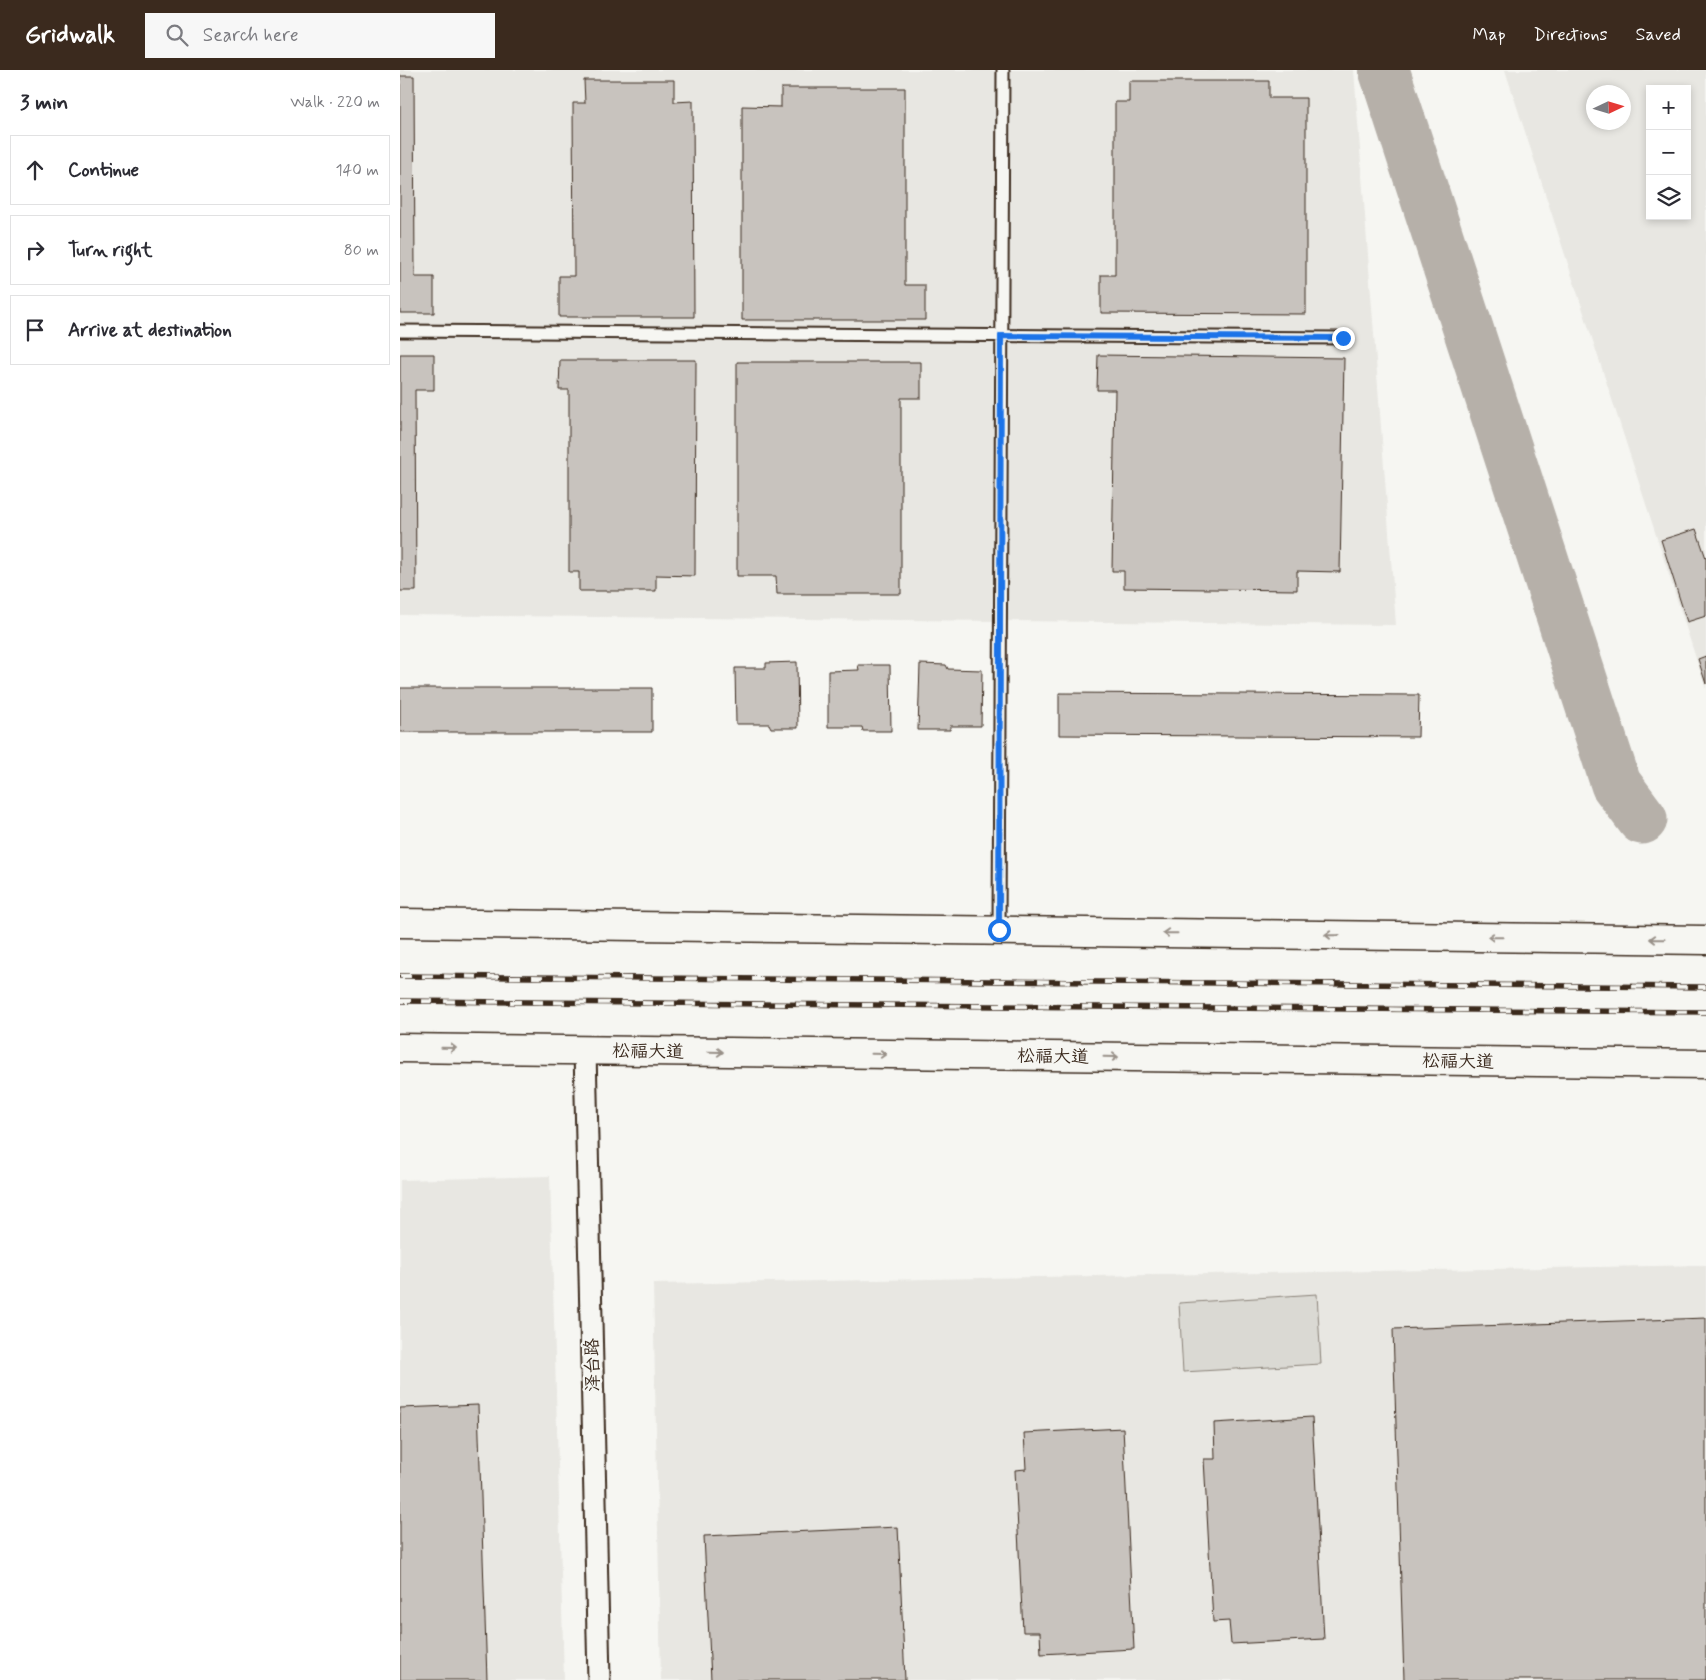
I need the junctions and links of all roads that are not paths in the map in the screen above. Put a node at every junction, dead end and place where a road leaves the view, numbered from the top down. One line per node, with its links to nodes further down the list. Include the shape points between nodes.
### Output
1 (1003, 70): 3 (lane)
2 (400, 331): 3 (lane)
3 (1001, 336): 4 (lane); 6 (lane)
4 (1343, 338)
5 (400, 923): 6 (main road)
6 (999, 930): 7 (main road, one-way to 6)
7 (1706, 940)
8 (400, 1048): 9 (main road, 松福大道, one-way to 9)
9 (585, 1050): 10 (main road, 松福大道, one-way to 10); 11 (street, 泽台路)
10 (1706, 1064)
11 (599, 1680)

